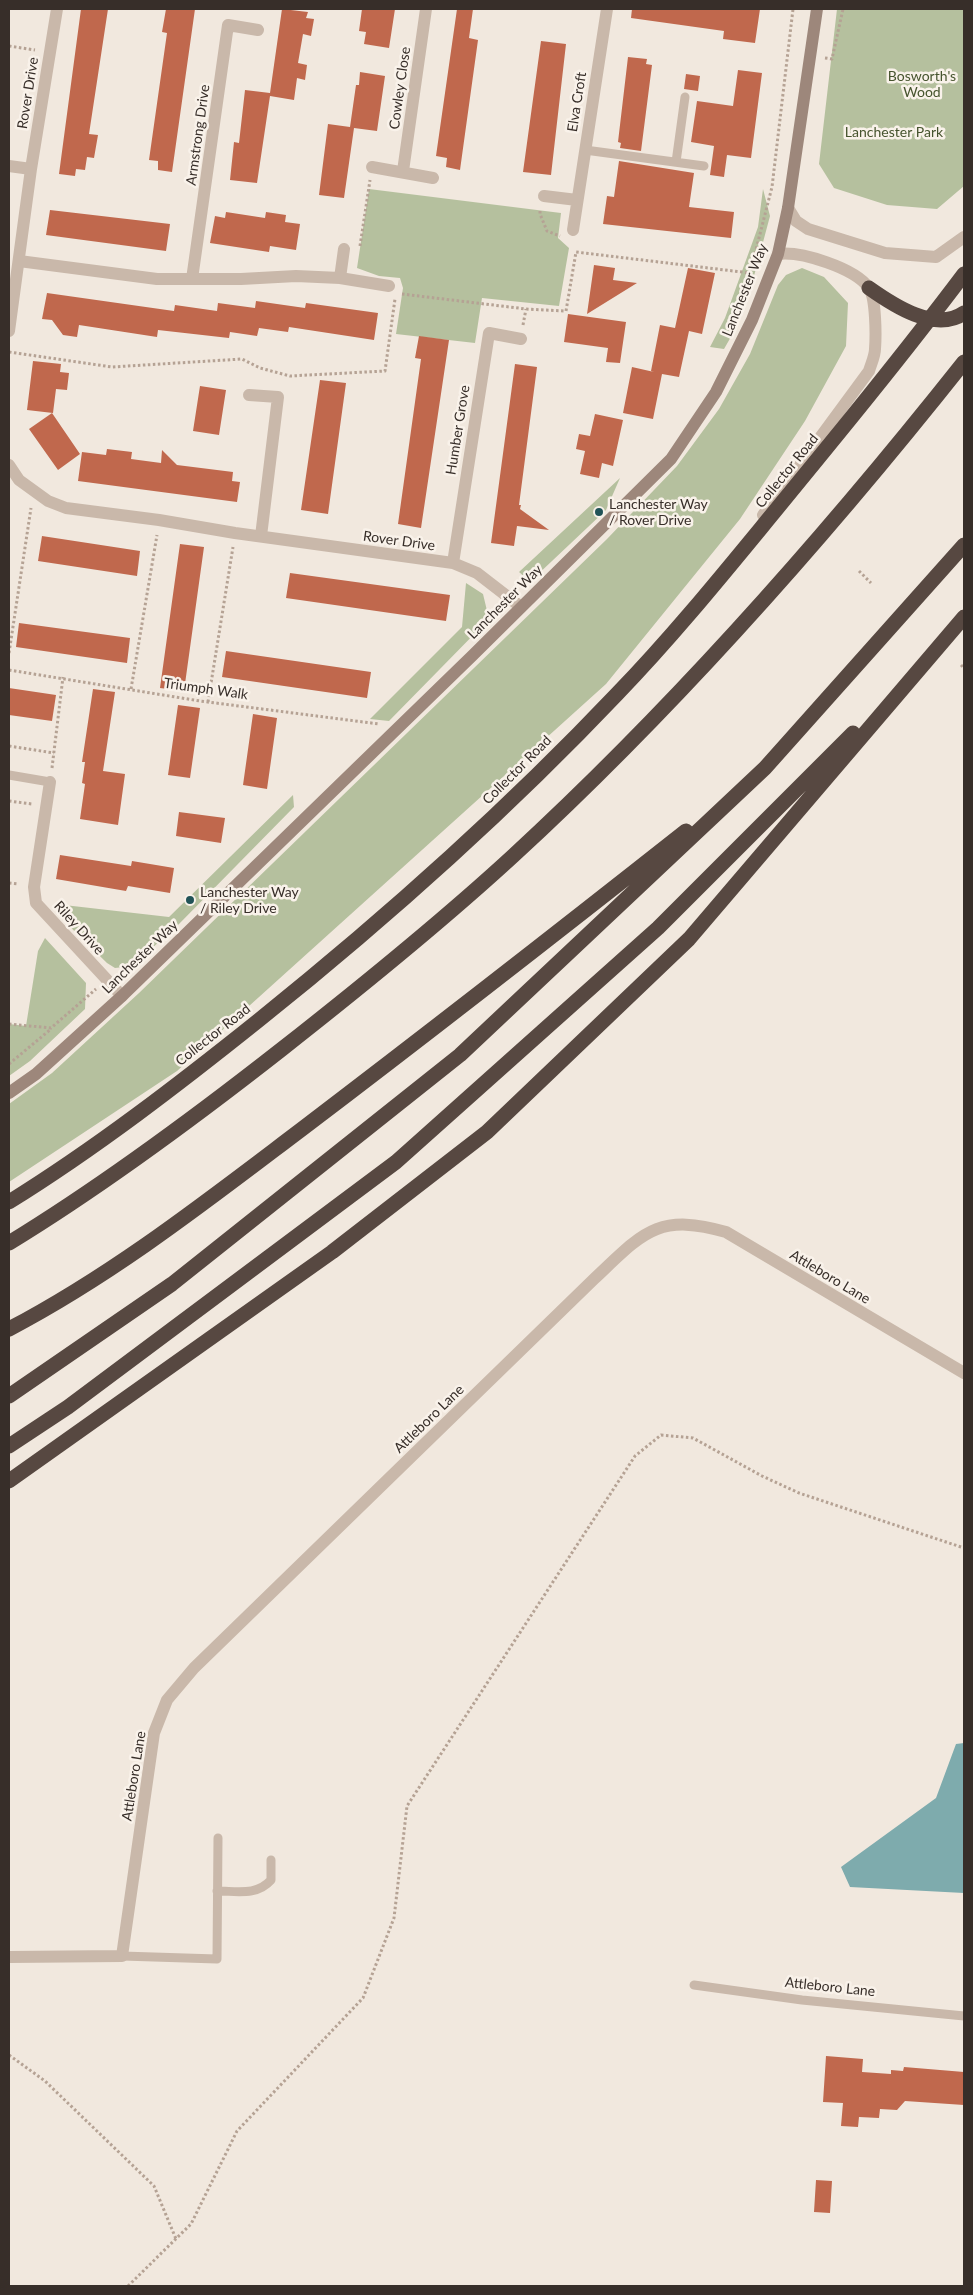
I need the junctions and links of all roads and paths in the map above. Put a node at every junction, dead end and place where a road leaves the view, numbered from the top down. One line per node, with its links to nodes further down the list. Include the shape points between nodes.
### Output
1 (57, 9): 9 (street, Rover Drive)
2 (426, 9): 18 (street, Cowley Close)
3 (607, 9): 12 (street, Elva Croft)
4 (793, 9): 27 (path, via 772,187 750,273)
5 (817, 9): 10 (street, Lanchester Way)
6 (843, 9): 10 (path, via 832,59)
7 (258, 30): 31 (street, Armstrong Drive, via 228,25)
8 (9, 46): 9 (path)
9 (50, 52): 17 (street, Rover Drive)
10 (810, 56): 22 (street, Lanchester Way)
11 (685, 97): 13 (lane)
12 (585, 150): 13 (lane); 21 (street, Elva Croft)
13 (676, 162): 15 (lane)
14 (9, 166): 17 (street)
15 (704, 166)
16 (372, 167): 18 (street); 26 (path, via 359,250)
17 (31, 169): 29 (street, Rover Drive)
18 (403, 171): 19 (street)
19 (433, 178)
20 (544, 196): 21 (street); 23 (path, via 540,214 547,231)
21 (577, 200): 23 (street, Elva Croft)
22 (788, 208): 24 (street, via 796,221 808,229 885,253 936,257); 28 (street, Lanchester Way)
23 (570, 234)
24 (964, 237)
25 (571, 246): 27 (path)
26 (344, 249): 32 (street)
27 (576, 252): 39 (path, via 566,311 396,293 385,371 290,376 242,359 112,367)
28 (778, 254): 34 (street, via 806,255 851,273); 51 (street, Lanchester Way, via 752,320 716,392 671,459)
29 (16, 263): 31 (street, via 157,279); 37 (street, Rover Drive)
30 (964, 274): 36 (highway, Collector Road)
31 (192, 278): 32 (street)
32 (340, 278): 33 (street)
33 (389, 286)
34 (869, 288): 36 (highway, via 892,305); 52 (street, via 875,350 869,371)
35 (964, 312): 36 (highway, via 956,318)
36 (930, 319): 52 (highway, Collector Road)
37 (9, 331)
38 (522, 339): 48 (street, Humber Grove, via 489,334)
39 (9, 352)
40 (964, 362): 75 (highway, via 829,528 645,728 514,856 378,974 222,1096 60,1212)
41 (250, 395): 46 (street, via 278,397)
42 (9, 466): 43 (street, Rover Drive, via 19,480)
43 (34, 490): 44 (street, Rover Drive, via 48,501 66,508); 55 (path)
44 (160, 520): 45 (street, Rover Drive); 58 (path)
45 (235, 533): 46 (street, Rover Drive); 59 (path)
46 (261, 536): 48 (street, Rover Drive)
47 (964, 545): 63 (highway)
48 (453, 563): 51 (street, Rover Drive, via 478,573)
49 (859, 571): 50 (path)
50 (870, 583)
51 (521, 607): 60 (street, Lanchester Way)
52 (695, 608): 74 (highway, Collector Road, via 617,694 536,775 352,945 198,1069)
53 (964, 617): 54 (highway)
54 (934, 652): 79 (highway, via 658,928 396,1162 68,1407); 80 (highway, via 689,939 487,1132 332,1252)
55 (9, 653)
56 (9, 670): 57 (path, Triumph Walk)
57 (63, 677): 58 (path, Triumph Walk); 62 (path)
58 (131, 689): 59 (path, Triumph Walk)
59 (208, 702): 60 (path, Triumph Walk)
60 (400, 726): 69 (street, Lanchester Way)
61 (9, 746): 62 (path)
62 (54, 753): 65 (path)
63 (765, 768): 76 (highway, via 455,1013 180,1221 50,1307); 78 (highway, via 460,1055 172,1284)
64 (9, 776): 65 (lane)
65 (50, 782): 67 (street, Riley Drive)
66 (9, 801): 67 (path)
67 (47, 806): 68 (street, Riley Drive, via 34,887 36,903)
68 (107, 980): 69 (street, Riley Drive); 71 (path)
69 (122, 996): 73 (street, Lanchester Way, via 36,1074)
70 (9, 1024): 71 (path)
71 (51, 1028): 72 (path)
72 (9, 1064)
73 (9, 1093)
74 (9, 1202)
75 (9, 1243)
76 (9, 1329)
77 (959, 1370): 85 (street, Attleboro Lane, via 726,1232 676,1223 651,1230 632,1243 194,1668 167,1700 154,1733)
78 (9, 1396)
79 (9, 1446)
80 (9, 1481)
81 (964, 1548): 90 (path, via 798,1492 693,1438 661,1434 635,1456 407,1806 394,1918 363,1998 237,2131 191,2224)
82 (218, 1838): 84 (lane)
83 (271, 1860): 84 (lane, via 271,1880 264,1887 253,1891)
84 (217, 1891): 85 (lane, via 217,1959)
85 (122, 1956): 86 (street)
86 (9, 1957)
87 (694, 1985): 88 (lane, Attleboro Lane, via 802,2000)
88 (964, 2016)
89 (9, 2055): 90 (path, via 45,2081 154,2186)
90 (176, 2239): 91 (path)
91 (128, 2286)

